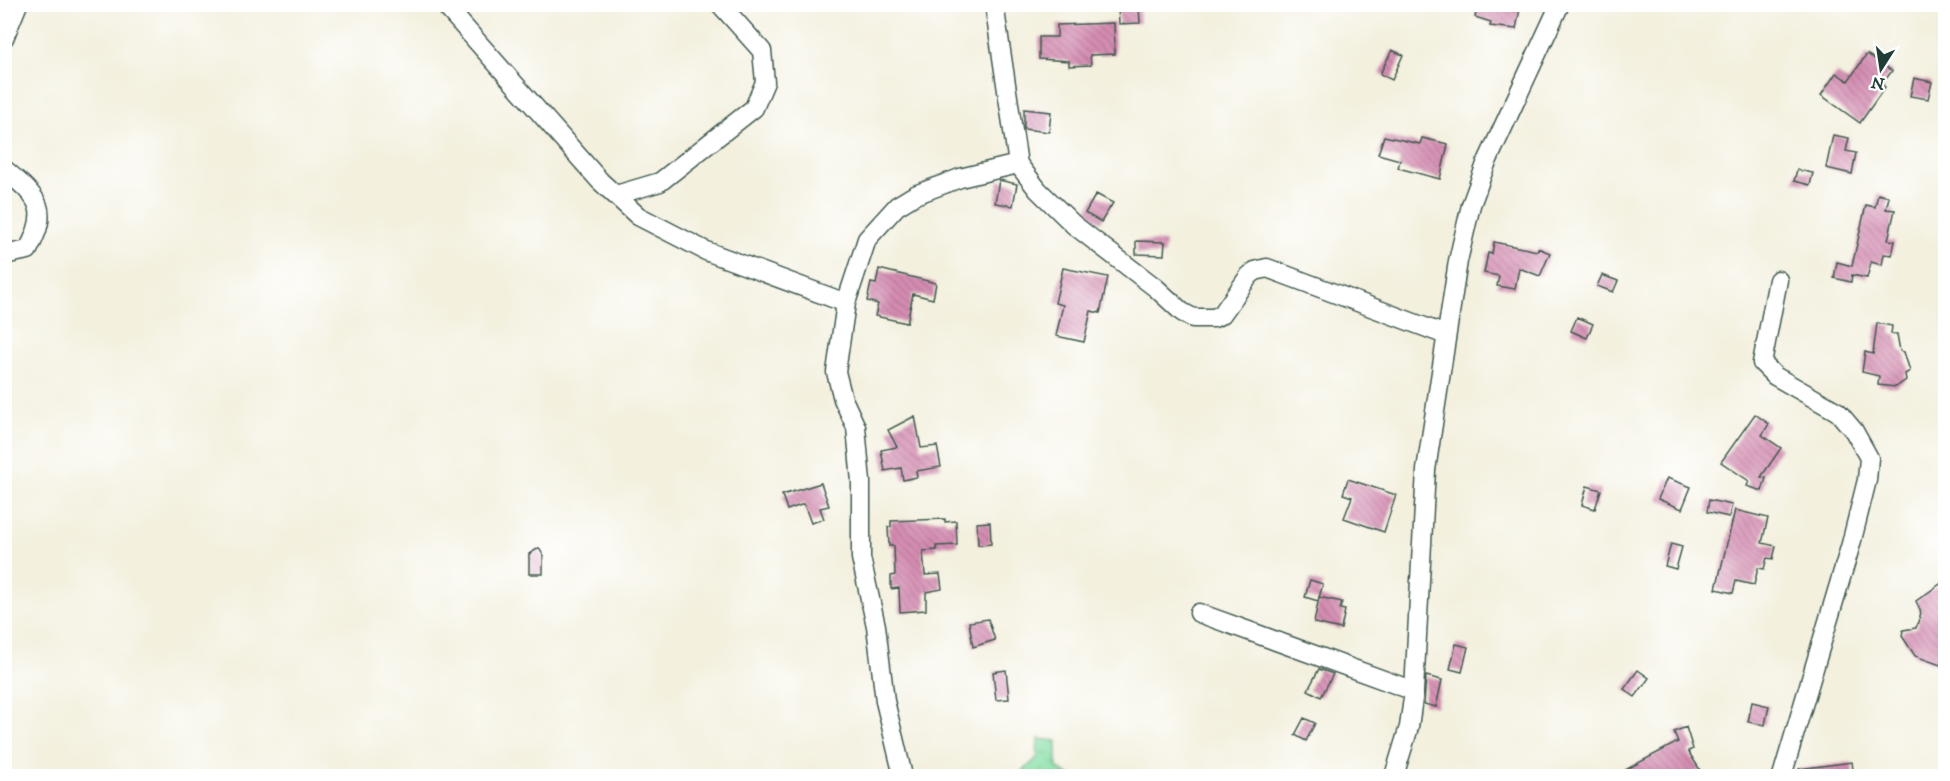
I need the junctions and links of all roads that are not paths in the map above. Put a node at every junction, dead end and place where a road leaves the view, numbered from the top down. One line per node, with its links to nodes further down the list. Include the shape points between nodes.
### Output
1 (18, 4): 6 (street)
2 (444, 4): 9 (street)
3 (720, 4): 9 (street, via 762,51 765,82 754,108 660,182)
4 (994, 4): 7 (street)
5 (1560, 4): 13 (street, via 1471,205)
6 (4, 38)
7 (1018, 164): 12 (street, via 960,178 897,206 867,239); 13 (street, via 1074,225 1193,318 1222,314 1249,276 1267,268)
8 (4, 169): 10 (street, via 37,198 41,226 28,250)
9 (616, 195): 12 (street, via 638,216 706,251)
10 (4, 255)
11 (1778, 280): 18 (street, via 1762,363 1775,376 1838,412 1869,458 1851,544)
12 (846, 303): 16 (street, via 836,372 856,427 861,558 876,626 885,701)
13 (1446, 335): 15 (street, via 1426,470)
14 (1199, 613): 15 (street)
15 (1414, 691): 17 (street, via 1409,727)
16 (903, 777)
17 (1394, 777)
18 (1782, 777)

